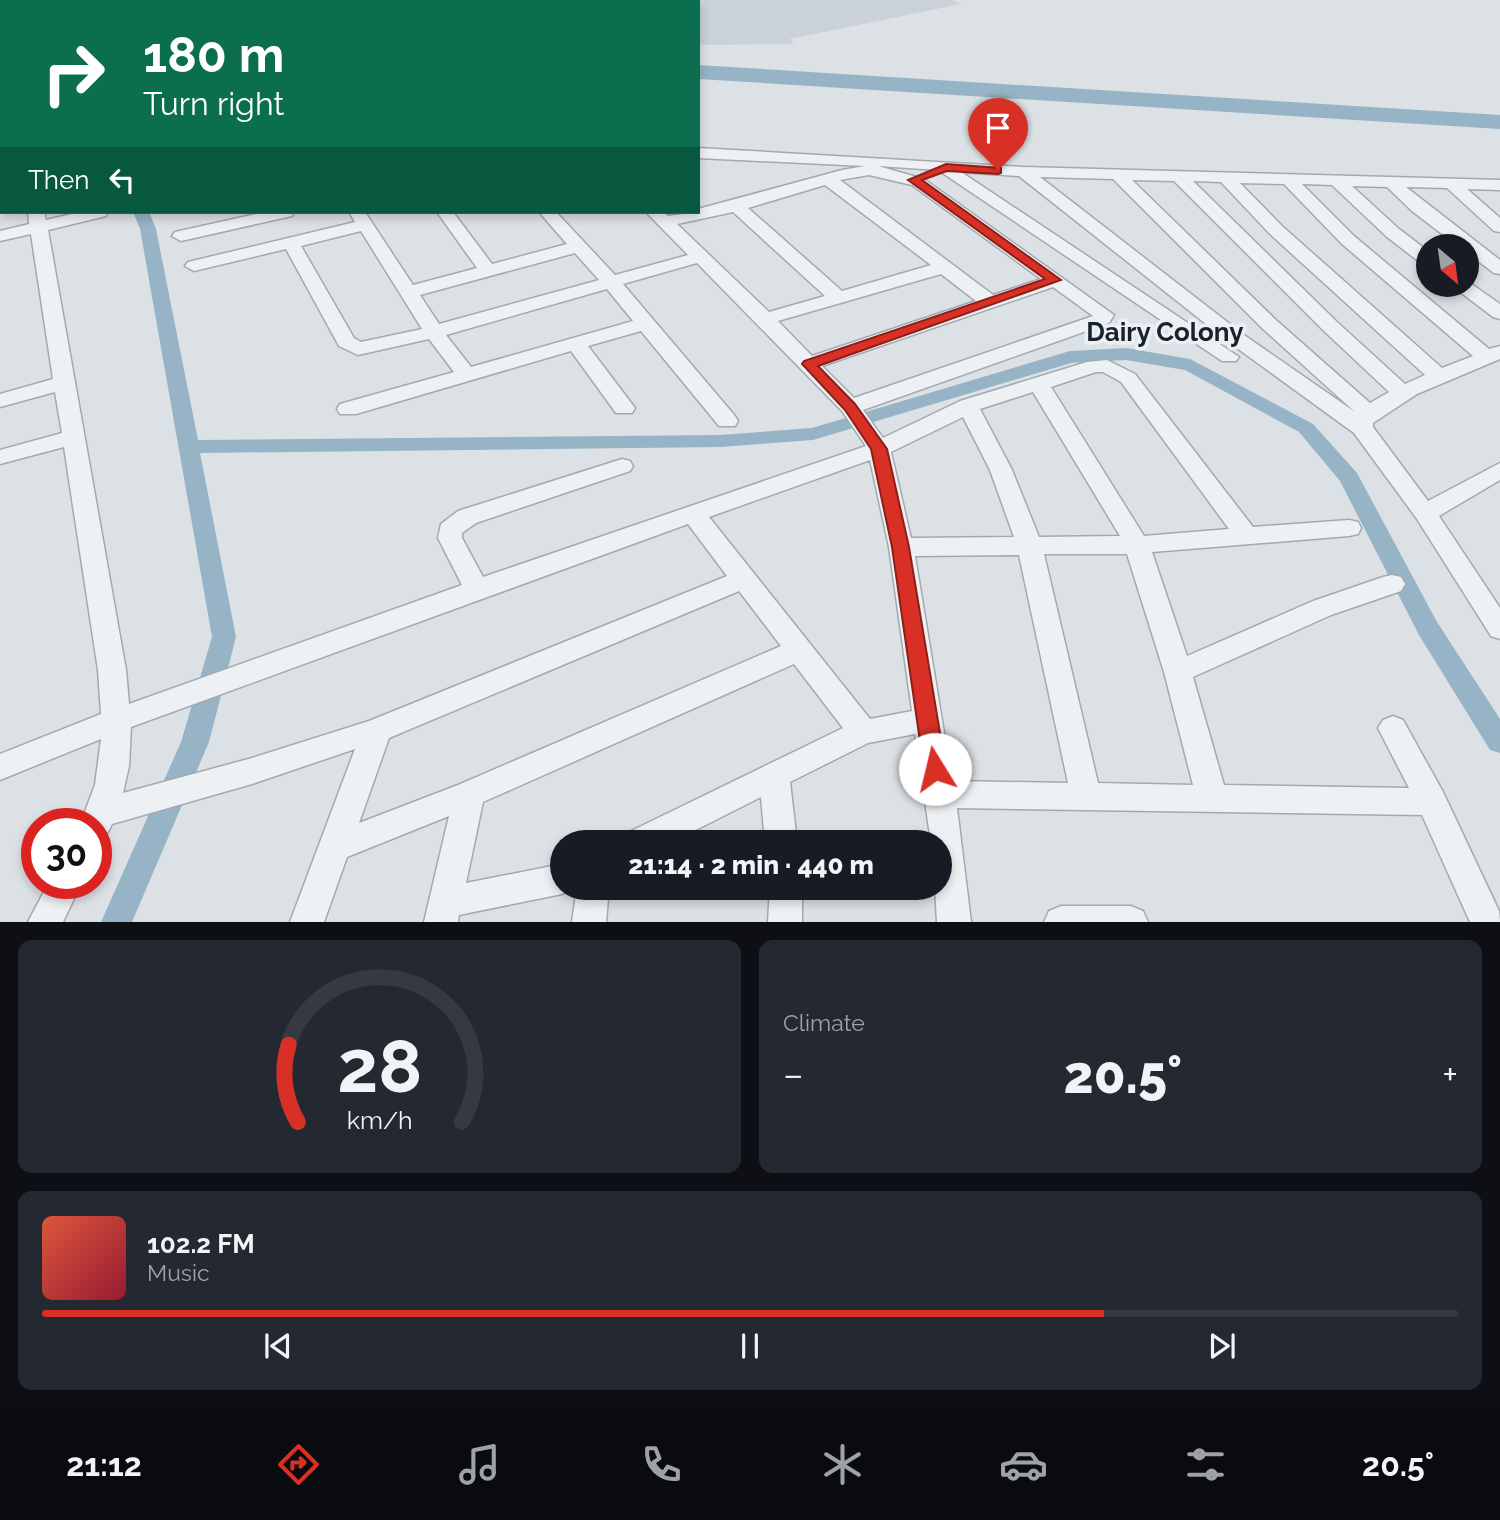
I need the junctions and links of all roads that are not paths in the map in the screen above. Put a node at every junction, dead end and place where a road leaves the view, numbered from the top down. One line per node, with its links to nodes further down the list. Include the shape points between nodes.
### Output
1 (700, 153): 2 (street)
2 (946, 167): 3 (street); 9 (street); 47 (street)
3 (1023, 172): 4 (street); 60 (street, via 1237,339)
4 (1118, 175): 5 (street); 60 (street)
5 (1180, 178): 6 (street); 53 (street)
6 (1226, 178): 8 (street); 50 (street, via 1276,230)
7 (828, 179): 9 (street, via 869,170); 14 (street); 32 (street)
8 (1289, 179): 10 (street); 46 (street, via 1348,240)
9 (914, 180): 35 (street)
10 (1336, 180): 11 (street); 29 (street)
11 (1390, 181): 12 (street); 33 (street)
12 (1452, 184): 13 (street); 24 (street)
13 (1500, 186)
14 (736, 206): 15 (street); 39 (street)
15 (700, 211)
16 (82, 214): 23 (street)
17 (277, 214): 26 (street)
18 (446, 214): 34 (street)
19 (549, 214): 28 (street)
20 (680, 214): 21 (street)
21 (659, 217): 30 (street)
22 (361, 218): 27 (street); 37 (street)
23 (37, 219): 25 (street); 52 (street)
24 (1500, 227)
25 (0, 236)
26 (181, 236)
27 (291, 243): 31 (street); 44 (street, via 352,348)
28 (578, 247): 34 (street); 36 (street)
29 (1416, 251)
30 (700, 257): 36 (street); 42 (street)
31 (194, 266)
32 (945, 267): 39 (street); 40 (street)
33 (1500, 269)
34 (488, 271): 37 (street)
35 (1055, 280): 40 (street); 56 (street, via 1101,312 1102,319)
36 (612, 284): 43 (street); 44 (street)
37 (409, 292): 44 (street)
38 (1479, 298): 41 (street)
39 (840, 299): 42 (street)
40 (989, 301): 48 (street)
41 (1500, 313)
42 (765, 319): 48 (street)
43 (646, 323): 45 (street); 59 (street)
44 (434, 332): 49 (street)
45 (575, 343): 49 (street); 57 (street)
46 (1493, 355): 50 (street)
47 (1229, 357)
48 (809, 364): 56 (street)
49 (466, 374): 58 (street)
50 (1440, 377): 53 (street)
51 (1037, 382): 55 (street); 69 (street, via 1094,366 1117,369); 70 (street)
52 (63, 383): 54 (street); 61 (street)
53 (1404, 394): 60 (street)
54 (0, 401)
55 (968, 406): 62 (street); 71 (street, via 1001,470)
56 (850, 407): 62 (street)
57 (624, 408)
58 (348, 409)
59 (727, 421)
60 (1365, 421): 67 (street)
61 (73, 438): 63 (street); 79 (street)
62 (872, 440): 66 (street); 72 (street)
63 (0, 457)
64 (622, 466): 75 (street, via 456,524 450,538)
65 (1500, 470): 67 (street)
66 (692, 512): 73 (street); 75 (street)
67 (1425, 513): 76 (street)
68 (1349, 528): 69 (street)
69 (1246, 535): 70 (street)
70 (1137, 545): 71 (street); 78 (street)
71 (1030, 546): 72 (street); 88 (street)
72 (901, 547): 80 (street)
73 (744, 579): 77 (street); 82 (street)
74 (1392, 584): 78 (street, via 1322,608)
75 (477, 589): 79 (street)
76 (1500, 629)
77 (799, 650): 83 (street); 86 (street)
78 (1178, 672): 89 (street)
79 (117, 720): 84 (street); 91 (street, via 117,755)
80 (927, 720): 83 (street); 87 (street)
81 (1393, 728): 90 (street)
82 (377, 730): 92 (street); 95 (street)
83 (863, 732): 85 (street)
84 (0, 767)
85 (774, 776): 93 (street); 94 (street)
86 (469, 794): 95 (street); 100 (street)
87 (939, 794): 88 (street); 106 (street)
88 (1086, 796): 89 (street)
89 (1212, 798): 90 (street)
90 (1432, 802): 109 (street)
91 (101, 808)
92 (112, 814)
93 (664, 830)
94 (780, 830)
95 (337, 846): 103 (street)
96 (550, 883): 100 (street)
97 (57, 899): 102 (street)
98 (592, 900): 104 (street)
99 (786, 900): 105 (street)
100 (443, 912)
101 (1113, 921): 107 (street); 108 (street)
102 (45, 922)
103 (307, 922)
104 (589, 922)
105 (785, 922)
106 (954, 922)
107 (1061, 922)
108 (1131, 922)
109 (1488, 922)

